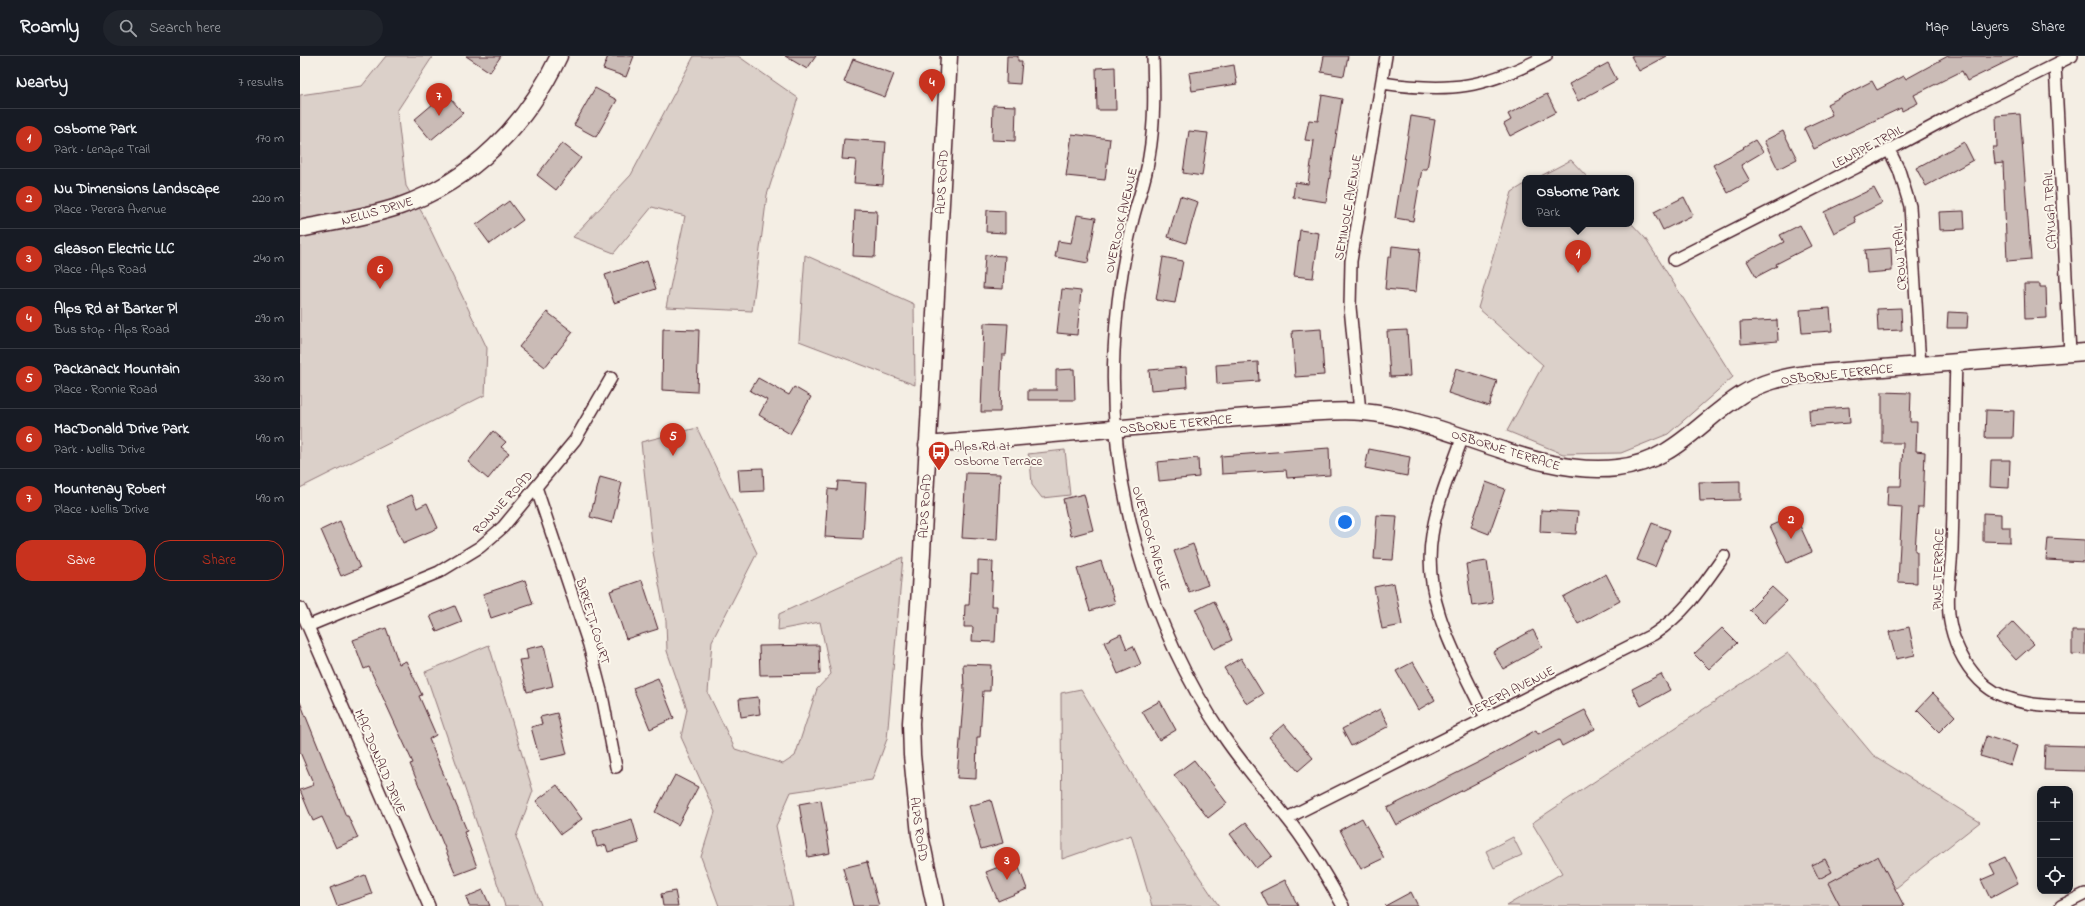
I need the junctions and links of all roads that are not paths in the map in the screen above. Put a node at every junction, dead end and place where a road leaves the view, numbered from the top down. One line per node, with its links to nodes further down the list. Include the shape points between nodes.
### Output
1 (559, 56): 10 (street, NELLIS DRIVE, via 541,89 516,124 483,159 460,176 401,206)
2 (949, 56): 19 (street, ALPS ROAD)
3 (1153, 56): 17 (street, OVERLOOK AVENUE, via 1153,126 1149,158 1125,256 1117,307 1114,352)
4 (1386, 56): 8 (street, SEMINOLE AVENUE)
5 (1546, 56): 8 (street, via 1508,75 1463,87 1435,89)
6 (2072, 56): 7 (street, LENAPE TRAIL)
7 (2055, 65): 9 (street, LENAPE TRAIL); 12 (street, CAYUGA TRAIL)
8 (1382, 82): 16 (street, SEMINOLE AVENUE, via 1351,261 1350,307)
9 (1889, 150): 11 (street, LENAPE TRAIL); 14 (street, CROW TRAIL, via 1899,170 1910,206)
10 (300, 229)
11 (1674, 260)
12 (2078, 352): 13 (street, OSBORNE TERRACE)
13 (1956, 362): 14 (street, OSBORNE TERRACE); 24 (street, PINE TERRACE, via 1948,609 1956,644 1963,660 1974,674 1999,694 2013,700 2051,706)
14 (1920, 365): 18 (street, OSBORNE TERRACE, via 1806,374 1765,382 1733,401 1665,454 1618,468 1587,469 1547,463)
15 (611, 378): 20 (street, RONNIE ROAD, via 575,440)
16 (1360, 412): 17 (street, OSBORNE TERRACE, via 1329,412); 18 (street, OSBORNE TERRACE, via 1400,417)
17 (1116, 428): 19 (street, OSBORNE TERRACE); 27 (street, OVERLOOK AVENUE, via 1119,466 1131,528 1145,575 1164,624 1197,692 1224,736 1249,772)
18 (1463, 436): 25 (street, via 1436,515 1432,536 1431,581 1443,627)
19 (927, 445): 30 (street, ALPS ROAD, via 911,723 920,835)
20 (536, 487): 23 (street, RONNIE ROAD, via 502,527 456,563); 26 (street, BIRKETT COURT, via 589,645)
21 (1724, 556): 25 (street, PERERA AVENUE, via 1690,604 1654,634)
22 (300, 608): 23 (street, MAC DONALD DRIVE)
23 (308, 626): 29 (street, MAC DONALD DRIVE)
24 (2085, 707)
25 (1486, 718): 27 (street, PERERA AVENUE)
26 (616, 767)
27 (1287, 818): 31 (street, OVERLOOK AVENUE, via 1312,853)
28 (2085, 894): 32 (street)
29 (425, 905)
30 (935, 906)
31 (1343, 906)
32 (2061, 906)

